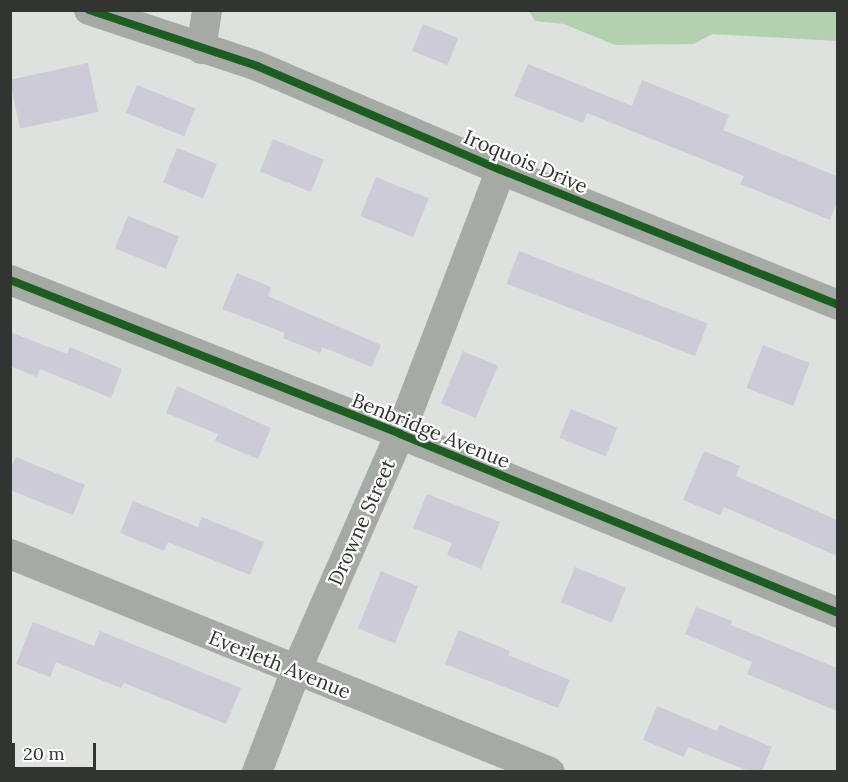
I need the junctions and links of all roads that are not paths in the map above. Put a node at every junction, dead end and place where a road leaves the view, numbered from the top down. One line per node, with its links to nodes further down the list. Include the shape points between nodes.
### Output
1 (89, 10): 3 (street, Iroquois Drive)
2 (207, 10): 3 (street)
3 (201, 49): 4 (street, Iroquois Drive, via 256,66)
4 (501, 170): 6 (street, Iroquois Drive); 7 (street, Drowne Street)
5 (10, 280): 7 (street, Benbridge Avenue)
6 (837, 305)
7 (400, 434): 9 (street, Benbridge Avenue); 10 (street, Drowne Street)
8 (10, 554): 10 (street, Everleth Avenue)
9 (837, 613)
10 (296, 671): 11 (street, Drowne Street); 12 (street, Everleth Avenue)
11 (257, 771)
12 (550, 771)

